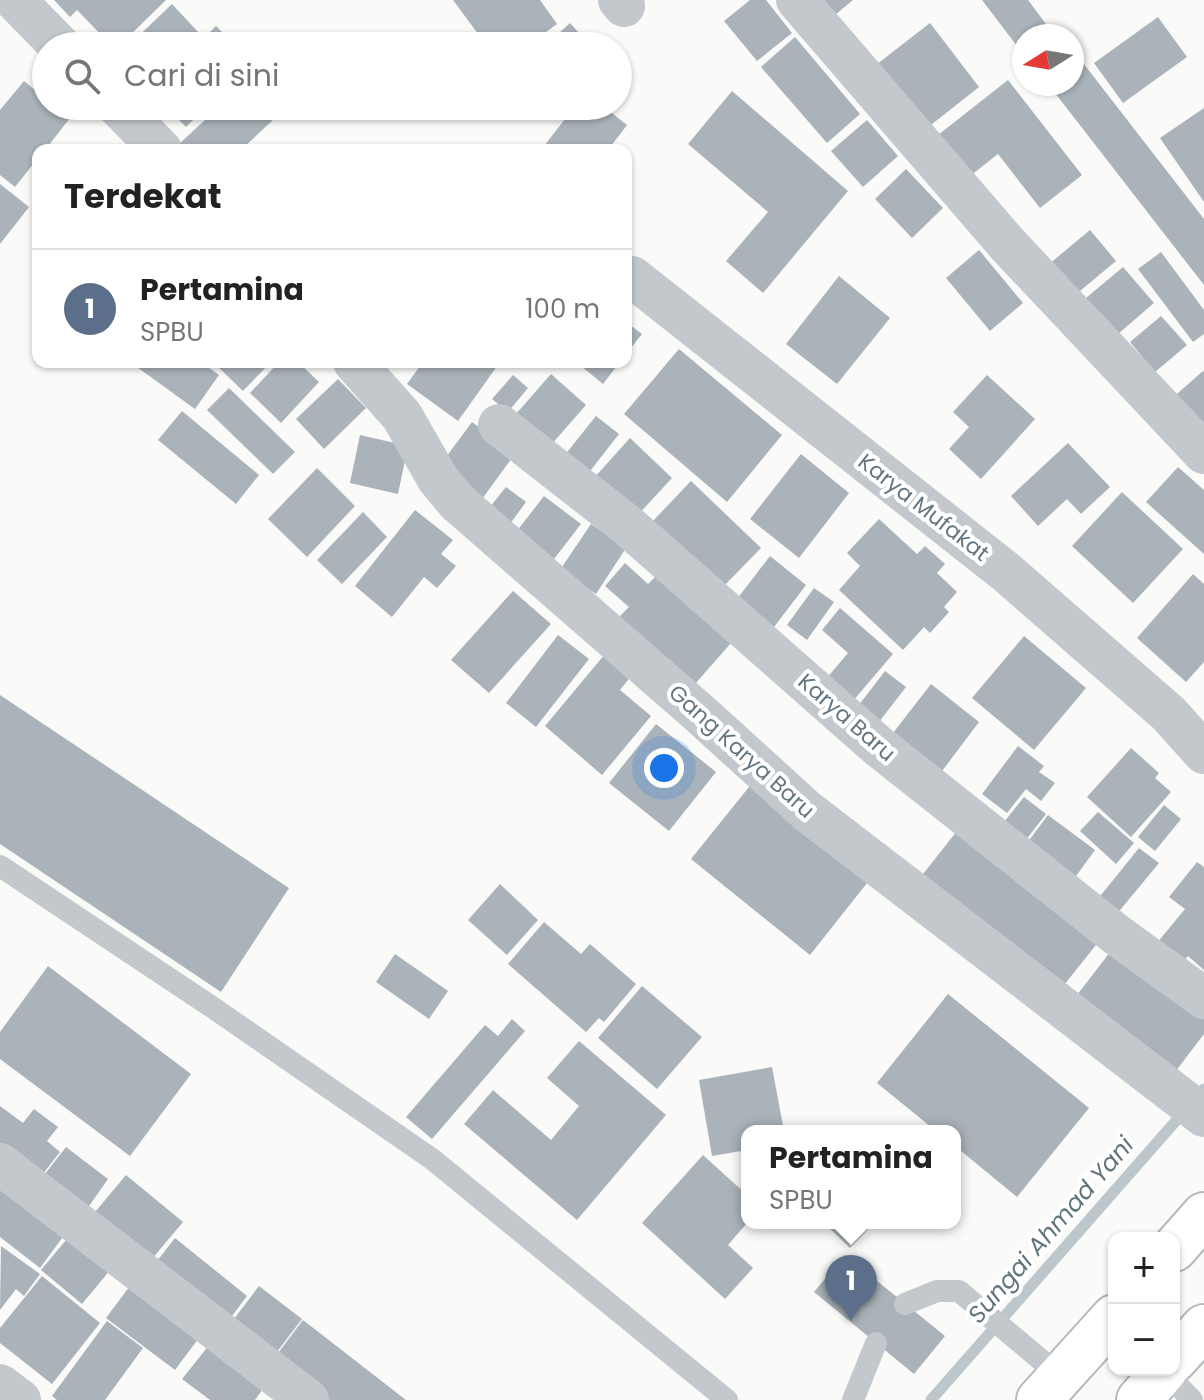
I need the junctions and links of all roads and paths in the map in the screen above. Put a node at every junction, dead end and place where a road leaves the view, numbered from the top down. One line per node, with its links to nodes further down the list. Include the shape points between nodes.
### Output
1 (15, 0): 3 (street)
2 (797, 0): 9 (street, via 1008,245)
3 (46, 32)
4 (132, 120): 5 (street)
5 (155, 144)
6 (632, 277): 10 (street, Karya Mufakat, via 1006,572 1169,714)
7 (359, 368): 13 (street, Gang Karya Baru, via 402,416 457,502 807,811)
8 (499, 425): 12 (street, Karya Baru, via 627,525 878,746)
9 (1204, 453)
10 (1204, 753)
11 (0, 866): 26 (lane, via 432,1159)
12 (1204, 998)
13 (1193, 1107)
14 (0, 1164): 25 (street)
15 (1204, 1215): 16 (highway)
16 (1180, 1242)
17 (905, 1304): 23 (lane, via 937,1291 959,1291 1008,1330)
18 (1108, 1324): 23 (highway)
19 (1204, 1327): 21 (highway)
20 (876, 1343): 27 (lane)
21 (1177, 1380): 28 (highway)
22 (0, 1385): 24 (street)
23 (1050, 1388)
24 (20, 1400)
25 (308, 1400)
26 (727, 1400)
27 (853, 1400)
28 (1139, 1400)

